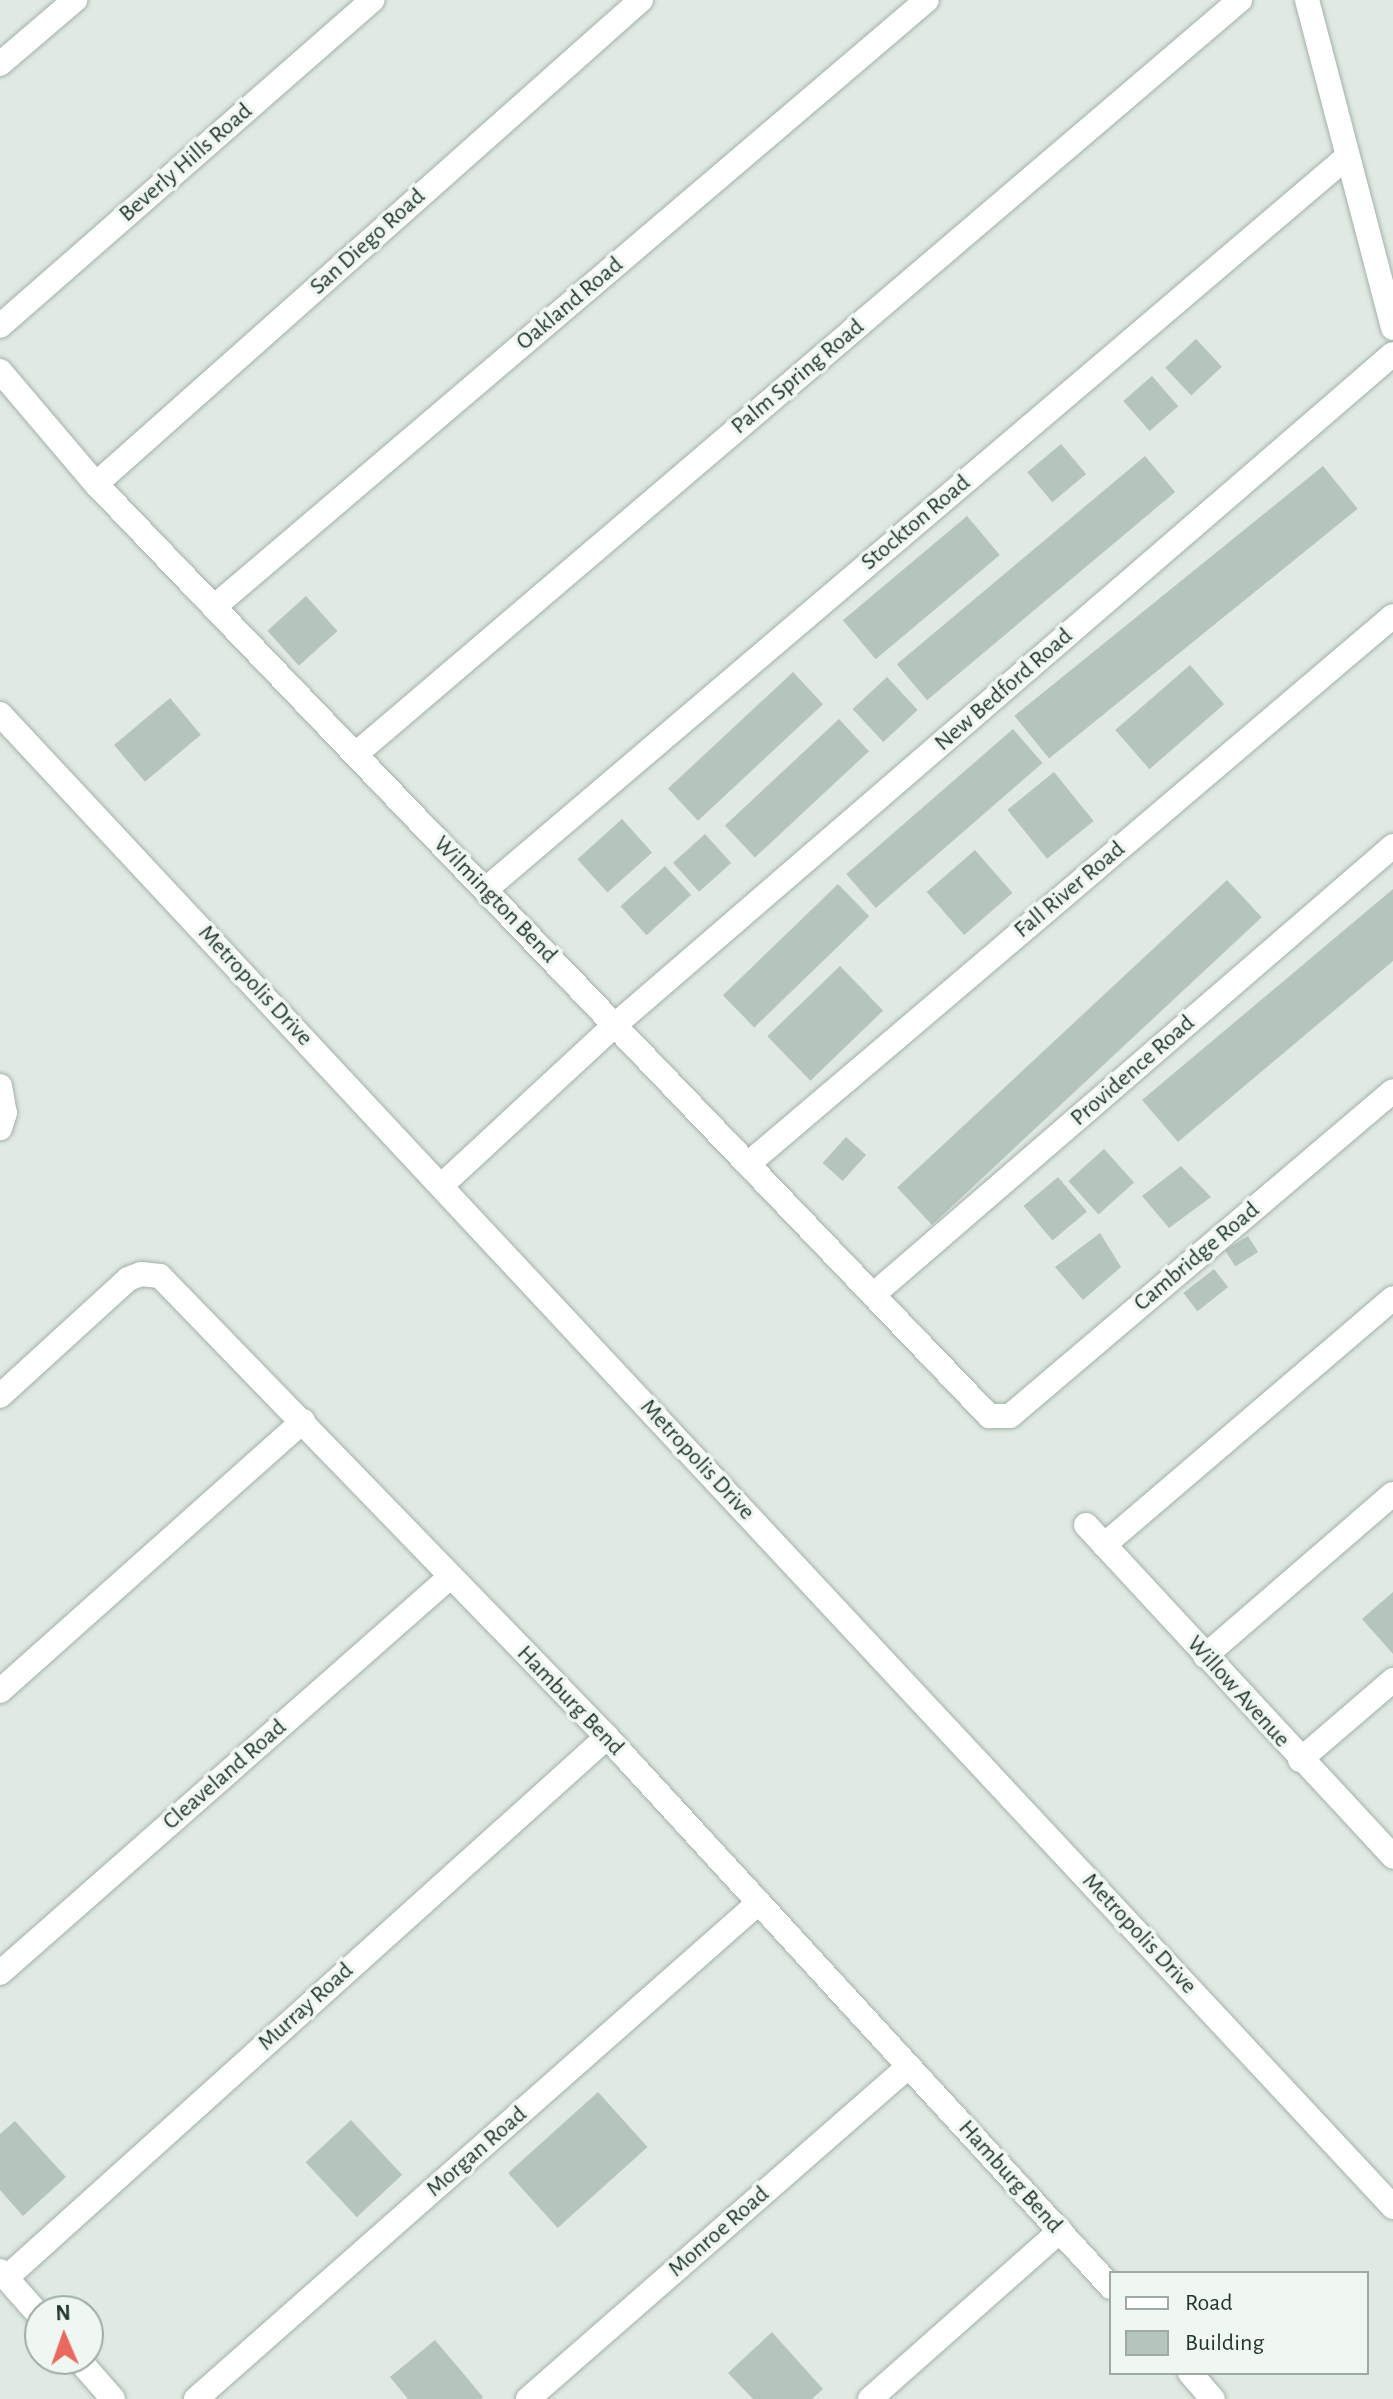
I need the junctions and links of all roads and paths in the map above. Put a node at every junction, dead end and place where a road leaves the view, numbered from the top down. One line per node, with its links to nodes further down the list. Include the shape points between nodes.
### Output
1 (75, 0): 7 (street)
2 (372, 0): 9 (street, Beverly Hills Road)
3 (641, 0): 13 (street, San Diego Road)
4 (927, 0): 14 (street, Oakland Road)
5 (1240, 0): 17 (street, Palm Spring Road)
6 (1307, 0): 8 (street)
7 (0, 64)
8 (1347, 157): 10 (street); 19 (street, Stockton Road)
9 (0, 326)
10 (1393, 328)
11 (1393, 354): 20 (street, New Bedford Road)
12 (0, 371): 13 (street, Wilmington Bend)
13 (96, 484): 14 (street, Wilmington Bend)
14 (214, 607): 17 (street, Wilmington Bend)
15 (1393, 616): 24 (street, Fall River Road)
16 (0, 714): 25 (street, Metropolis Drive)
17 (356, 754): 19 (street, Wilmington Bend)
18 (1393, 846): 26 (street, Providence Road)
19 (485, 890): 20 (street, Wilmington Bend)
20 (615, 1025): 24 (street, Wilmington Bend); 25 (street, New Bedford Road)
21 (0, 1086): 23 (street, via 5,1113)
22 (1393, 1091): 29 (street, Cambridge Road)
23 (0, 1128)
24 (748, 1164): 26 (street, Wilmington Bend)
25 (442, 1185): 44 (street, Metropolis Drive)
26 (873, 1295): 29 (street, Wilmington Bend, via 989,1416)
27 (1393, 1298): 33 (street)
28 (0, 1396): 30 (street, Hamburg Bend, via 128,1279 150,1273 160,1276)
29 (999, 1420)
30 (303, 1421): 34 (street, Hamburg Bend); 37 (street)
31 (1393, 1494): 35 (street)
32 (1086, 1525): 33 (street, Willow Avenue)
33 (1104, 1545): 35 (street, Willow Avenue)
34 (450, 1577): 38 (street, Hamburg Bend); 42 (street, Cleaveland Road)
35 (1205, 1656): 39 (street, Willow Avenue)
36 (1393, 1680): 39 (street)
37 (0, 1691)
38 (607, 1737): 41 (street, Hamburg Bend); 46 (street, Murray Road)
39 (1300, 1760): 40 (street, Willow Avenue)
40 (1393, 1857)
41 (757, 1904): 43 (street, Hamburg Bend); 51 (street, Morgan Road)
42 (0, 1973)
43 (909, 2066): 45 (street, Hamburg Bend); 52 (street, Monroe Road)
44 (1393, 2207)
45 (1060, 2231): 47 (street, Hamburg Bend); 53 (street)
46 (3, 2274): 48 (street)
47 (1109, 2285)
48 (24, 2298)
49 (92, 2375): 50 (street)
50 (113, 2399)
51 (196, 2399)
52 (528, 2399)
53 (870, 2399)

